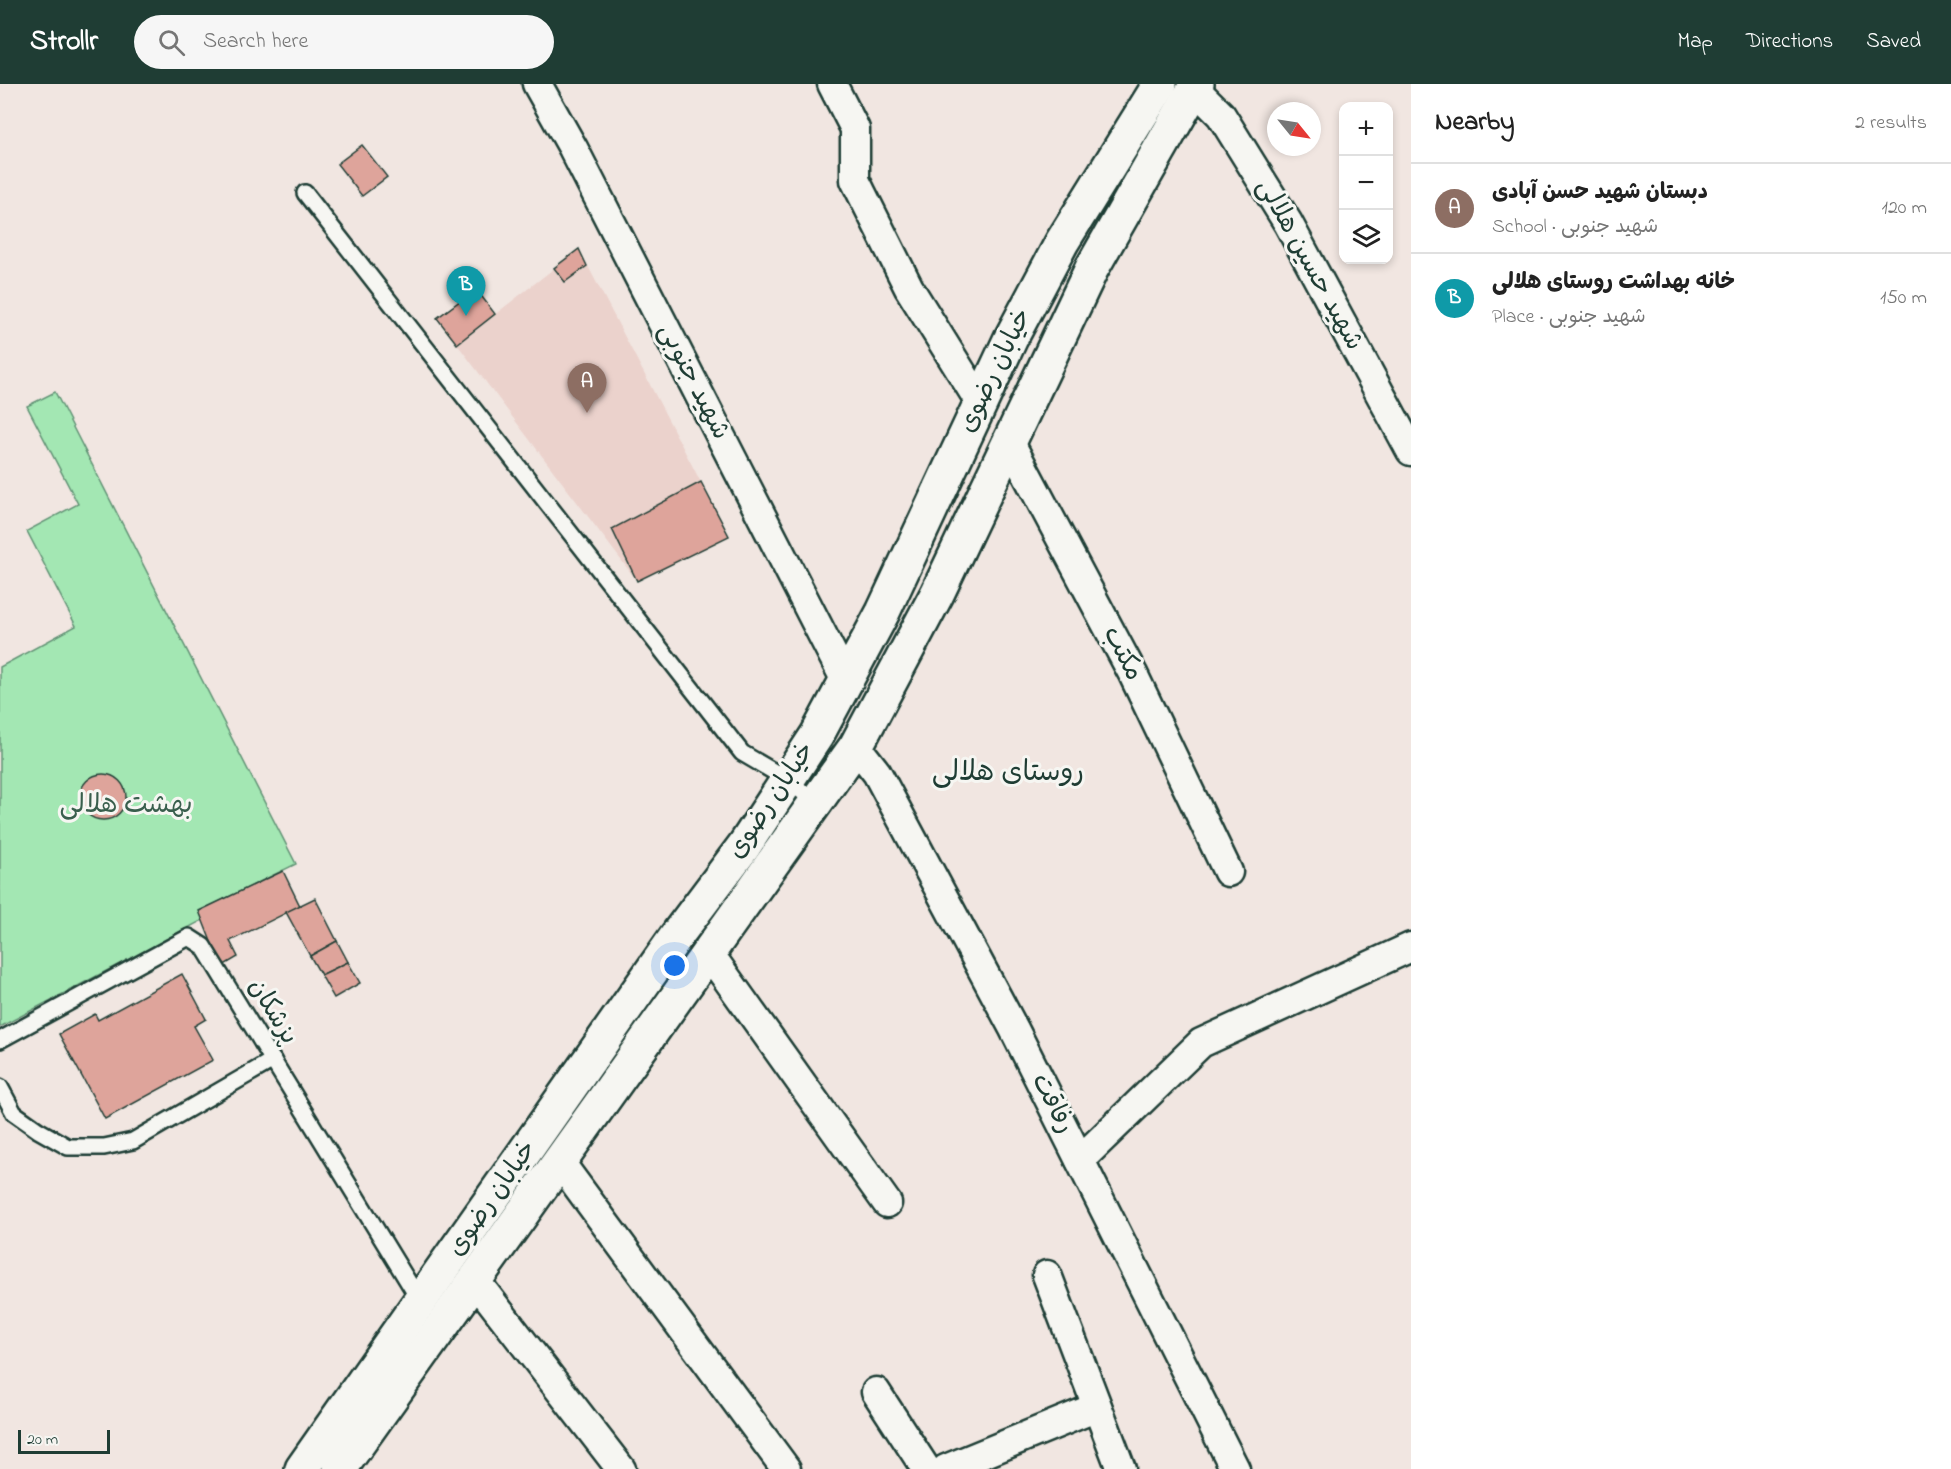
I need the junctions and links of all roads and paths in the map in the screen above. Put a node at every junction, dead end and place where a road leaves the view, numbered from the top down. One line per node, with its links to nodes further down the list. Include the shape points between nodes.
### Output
1 (537, 84): 9 (street, شهید جنوبی)
2 (832, 84): 6 (street, via 855,129 855,180 909,288)
3 (1160, 84): 6 (street, خیابان رضوی, via 1062,242)
4 (1195, 86): 7 (street, خیابان رضوی, via 1092,268); 8 (street, شهید حسین هلالی, via 1221,116 1288,223)
5 (305, 193): 11 (lane, via 742,753)
6 (980, 402): 9 (street, خیابان رضوی, via 883,612)
7 (1009, 441): 10 (street, خیابان رضوی, via 937,594); 13 (street, مکتب, via 1133,674)
8 (1411, 451)
9 (846, 681): 11 (street, خیابان رضوی)
10 (856, 746): 12 (street, خیابان رضوی); 19 (street, رفاقت, via 878,773)
11 (788, 780): 12 (lane); 24 (street, خیابان رضوی)
12 (816, 802): 15 (street, خیابان رضوی)
13 (1228, 872)
14 (1411, 947): 19 (street, via 1201,1043)
15 (708, 952): 20 (street, خیابان رضوی); 21 (street)
16 (0, 1040): 17 (lane, پزشکان, via 189,937 203,946)
17 (273, 1060): 18 (lane, via 133,1141 104,1148 68,1147 38,1130 14,1113); 24 (lane, پزشکان)
18 (0, 1087)
19 (1080, 1160): 34 (street, رفاقت)
20 (559, 1161): 23 (street, خیابان رضوی); 30 (street)
21 (887, 1203)
22 (1047, 1275): 26 (street)
23 (474, 1279): 28 (street, خیابان رضوی); 29 (street)
24 (422, 1299): 27 (street, خیابان رضوی)
25 (876, 1392): 31 (street)
26 (1097, 1407): 32 (street); 33 (street)
27 (302, 1469)
28 (340, 1469)
29 (621, 1469)
30 (786, 1469)
31 (926, 1469)
32 (946, 1469)
33 (1121, 1469)
34 (1235, 1469)

